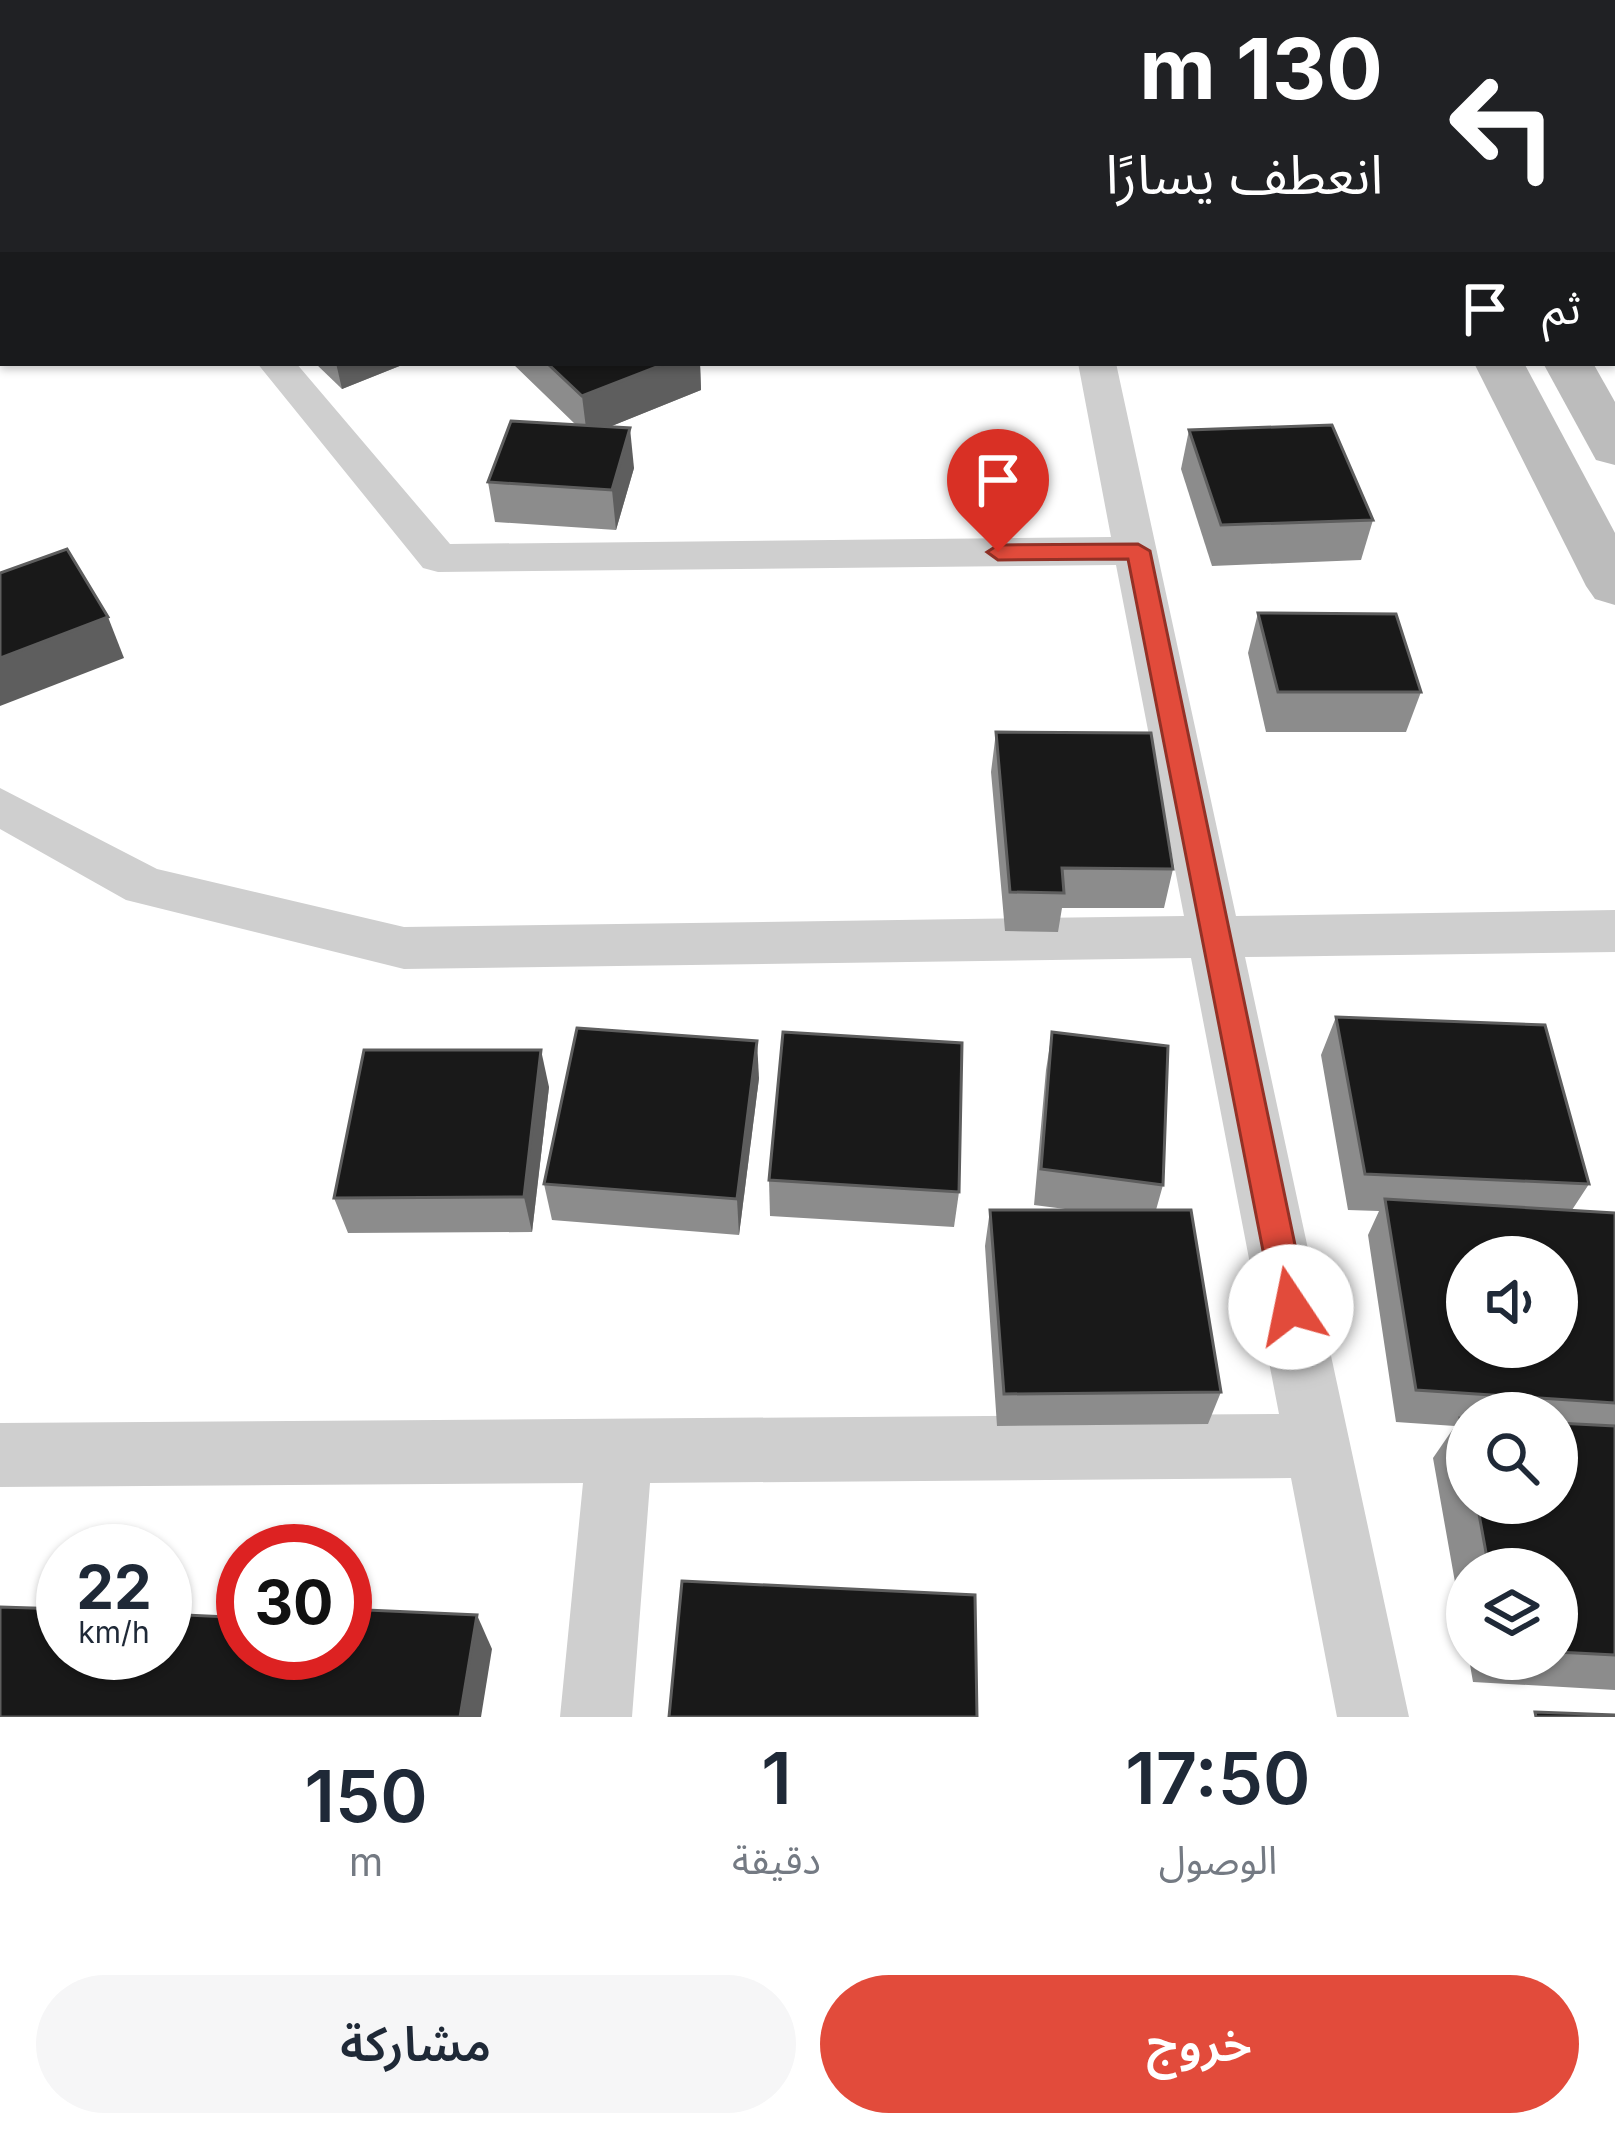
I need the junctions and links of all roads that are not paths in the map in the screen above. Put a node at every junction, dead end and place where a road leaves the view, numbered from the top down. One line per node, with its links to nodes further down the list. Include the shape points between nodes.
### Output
1 (278, 366): 6 (street, via 438,558)
2 (1097, 366): 6 (street)
3 (1501, 366): 7 (main road)
4 (1570, 366): 5 (main road)
5 (1615, 449)
6 (1138, 551): 10 (street)
7 (1615, 586)
8 (0, 806): 10 (street, via 144,886 404,948)
9 (1615, 932): 10 (street)
10 (1216, 937): 11 (street)
11 (1319, 1446): 12 (street); 15 (street)
12 (619, 1450): 13 (street); 14 (street)
13 (1, 1459)
14 (596, 1717)
15 (1373, 1717)

